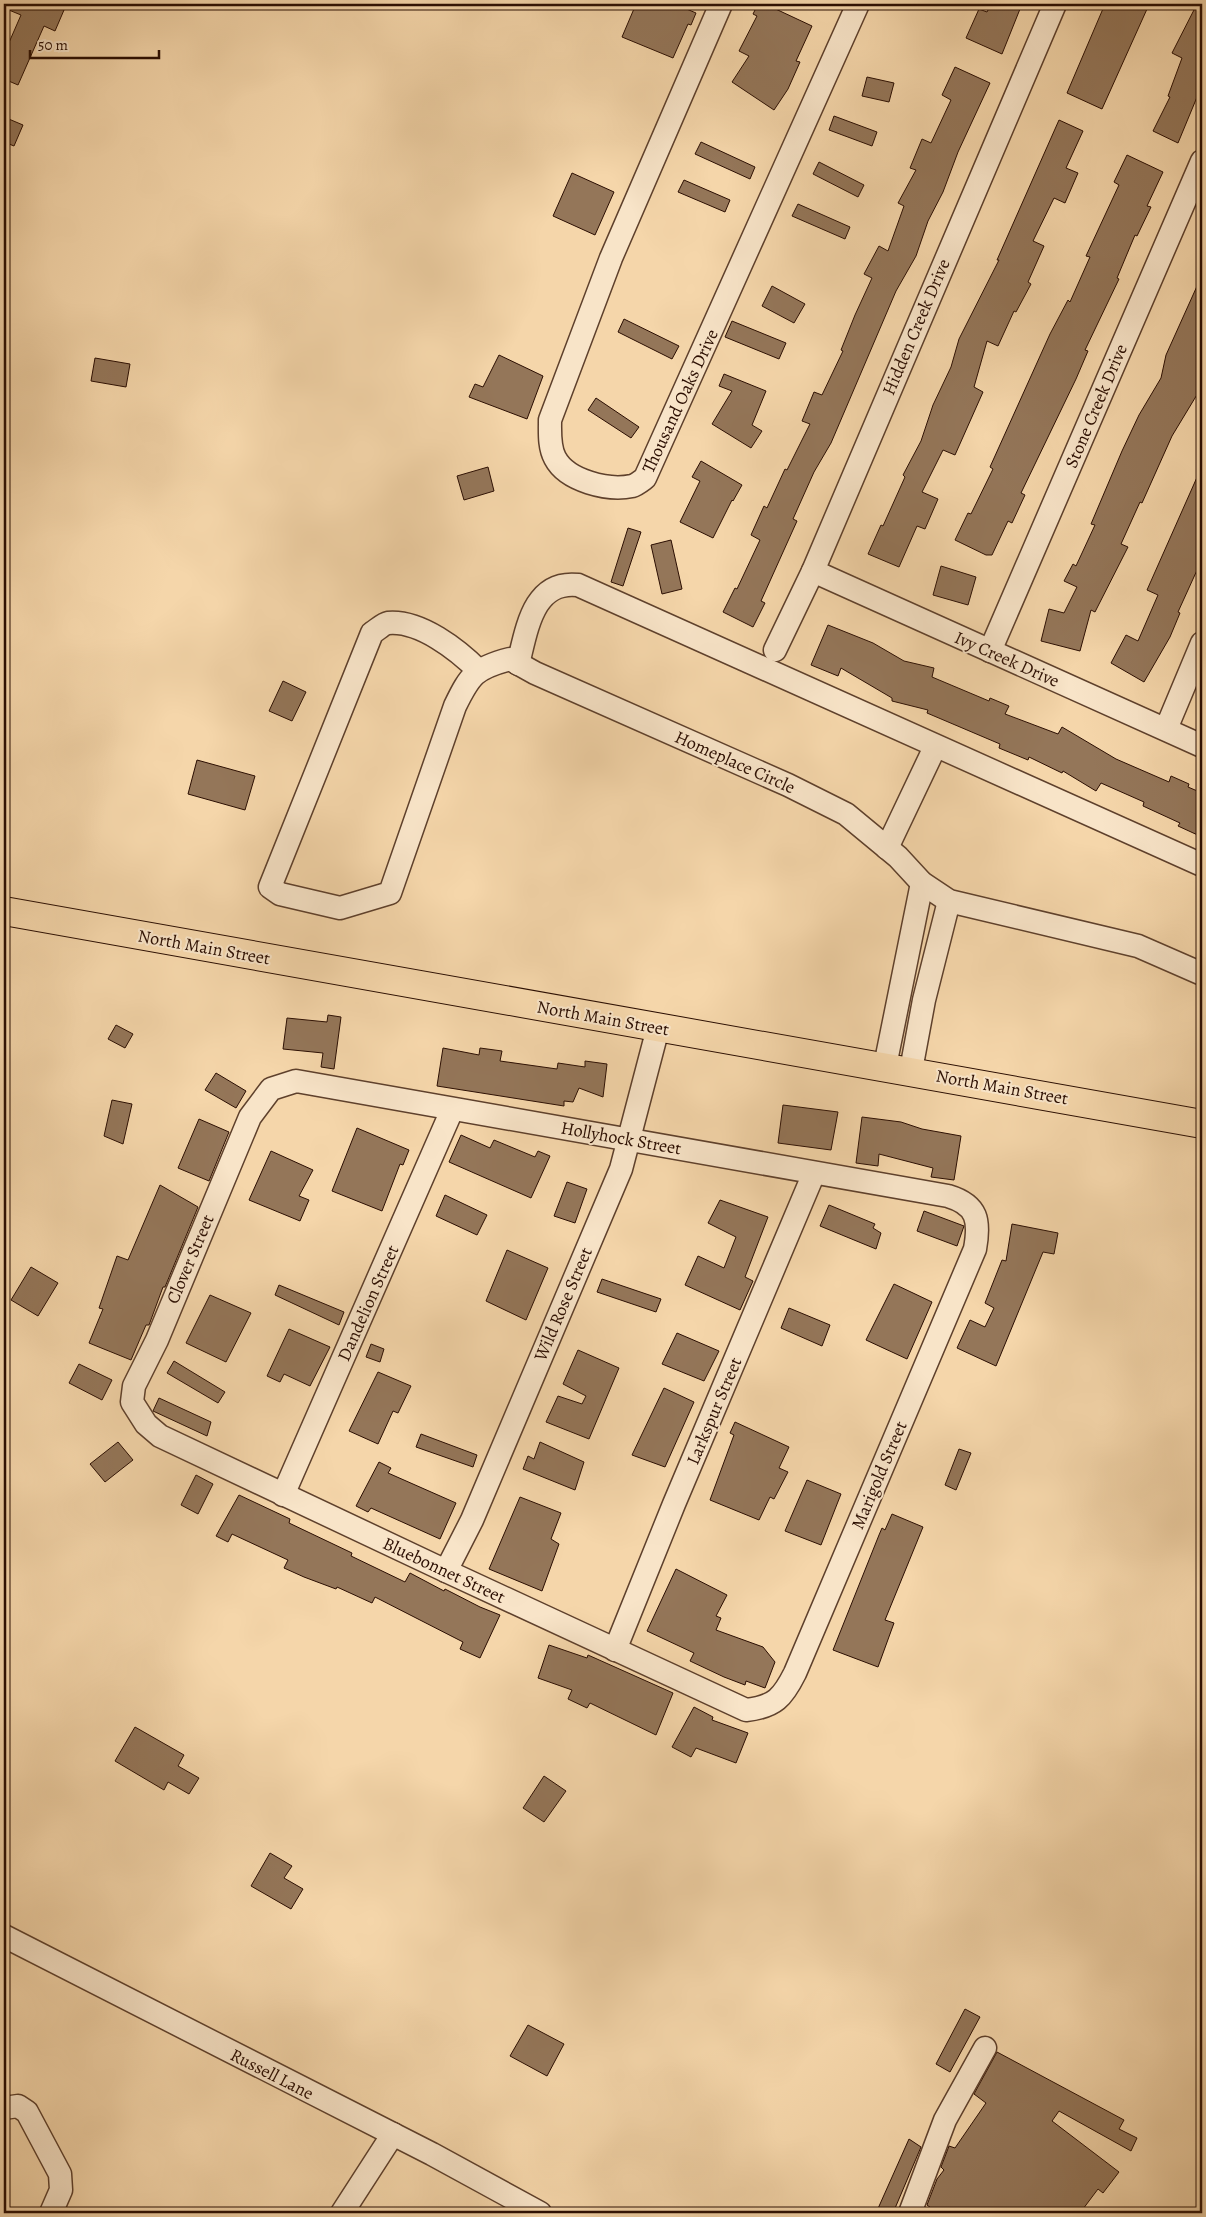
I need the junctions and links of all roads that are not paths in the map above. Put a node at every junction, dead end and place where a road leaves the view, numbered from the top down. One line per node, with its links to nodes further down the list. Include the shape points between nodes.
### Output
1 (721, 4): 2 (street, Thousand Oaks Drive, via 615,249 550,420 555,460 571,476 600,486 632,486 645,478)
2 (858, 4)
3 (1055, 4): 5 (street, Hidden Creek Drive)
4 (1202, 161): 8 (street, Stone Creek Drive)
5 (813, 570): 7 (street, Hidden Creek Drive); 8 (street, Ivy Creek Drive)
6 (1202, 643): 11 (street)
7 (775, 650)
8 (990, 651): 11 (street, Ivy Creek Drive)
9 (518, 664): 10 (street, Homeplace Circle, via 510,659 487,665); 13 (street, via 529,618 549,589 566,584 578,585); 14 (street, Homeplace Circle, via 788,785 846,814)
10 (479, 671): 10 (street, Homeplace Circle, via 468,679 454,706 390,892 340,908 280,894 270,887 372,633 386,624 407,624 457,650)
11 (1166, 729): 12 (street, Ivy Creek Drive)
12 (1202, 746)
13 (936, 747): 14 (street); 15 (street)
14 (887, 848): 16 (street, Homeplace Circle)
15 (1202, 865)
16 (922, 883): 17 (street, Homeplace Circle); 19 (street)
17 (949, 900): 20 (street, Homeplace Circle, via 1138,946); 21 (street)
18 (4, 911): 22 (main road, North Main Street)
19 (904, 972): 21 (street); 23 (street)
20 (1202, 974)
21 (930, 978): 23 (street)
22 (658, 1028): 23 (main road, North Main Street); 27 (street, Wild Rose Street)
23 (898, 1068): 26 (main road, North Main Street)
24 (264, 1096): 25 (street, Hollyhock Street, via 271,1089 296,1081); 30 (street, Clover Street, via 250,1117 157,1340 134,1386 132,1402)
25 (452, 1110): 27 (street, Hollyhock Street); 31 (street, Dandelion Street)
26 (1202, 1124)
27 (629, 1138): 28 (street, Hollyhock Street); 32 (street, Wild Rose Street, via 621,1169 472,1520)
28 (814, 1173): 29 (street, Hollyhock Street, via 948,1196 960,1200); 33 (street, Larkspur Street)
29 (974, 1214): 34 (street, Marigold Street, via 979,1227 975,1249 796,1672 784,1694 764,1708)
30 (146, 1424): 31 (street, Bluebonnet Street, via 160,1436)
31 (283, 1495): 32 (street, Bluebonnet Street)
32 (446, 1572): 33 (street, Bluebonnet Street)
33 (615, 1650): 34 (street, Bluebonnet Street)
34 (746, 1710)
35 (4, 1936): 38 (street, Russell Lane)
36 (985, 2048): 42 (street, via 945,2120)
37 (4, 2108): 39 (street, via 18,2106 26,2112 60,2174 61,2190)
38 (393, 2134): 40 (street); 41 (street, Russell Lane)
39 (51, 2213)
40 (342, 2213)
41 (540, 2213)
42 (910, 2213)

